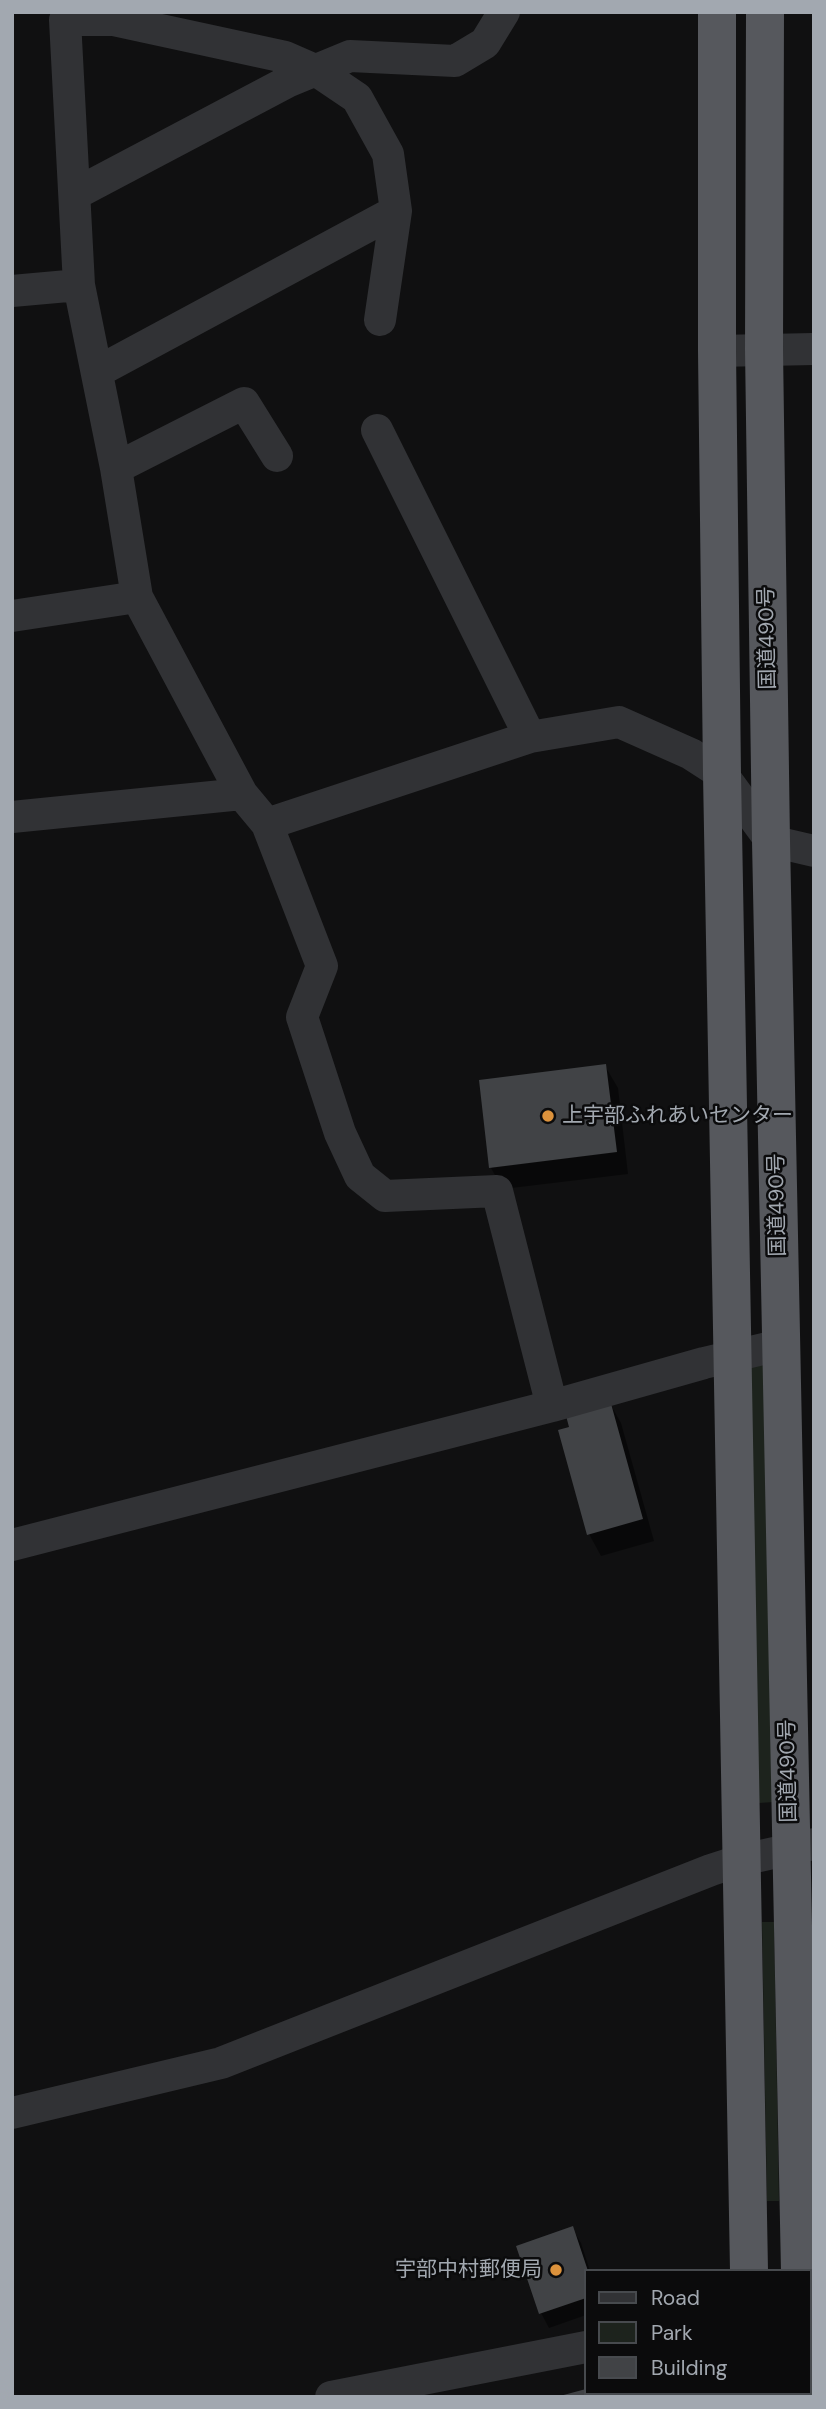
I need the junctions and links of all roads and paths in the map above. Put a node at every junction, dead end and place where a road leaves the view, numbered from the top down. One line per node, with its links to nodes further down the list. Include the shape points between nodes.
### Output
1 (504, 12): 5 (street, via 485,43 455,61 350,56)
2 (717, 12): 13 (highway)
3 (765, 12): 11 (highway, 国道490号)
4 (113, 16): 5 (street, via 285,57); 6 (street, via 65,20)
5 (317, 71): 6 (street, via 287,82); 7 (street, via 357,98 388,154)
6 (75, 194): 8 (street)
7 (396, 211): 10 (street); 14 (street)
8 (79, 285): 9 (street); 14 (street)
9 (12, 291)
10 (380, 320)
11 (764, 349): 12 (street); 13 (street); 25 (highway, 国道490号)
12 (814, 349)
13 (717, 351): 21 (highway)
14 (97, 372): 17 (street)
15 (377, 430): 20 (street)
16 (277, 456): 17 (street, via 244,402)
17 (116, 468): 18 (street)
18 (137, 597): 19 (street); 22 (street)
19 (12, 616)
20 (530, 737): 21 (street, via 619,722 691,754); 24 (street)
21 (722, 774): 25 (street); 28 (highway)
22 (242, 794): 23 (street); 24 (street)
23 (12, 817)
24 (267, 824): 29 (street, via 322,966 302,1017 340,1133 360,1176 385,1196 497,1191)
25 (771, 841): 26 (street); 27 (highway, 国道490号)
26 (814, 851)
27 (780, 1345): 28 (street); 31 (highway, 国道490号)
28 (732, 1357): 29 (street); 32 (highway)
29 (552, 1406): 30 (street)
30 (12, 1545)
31 (802, 1847): 32 (street); 35 (highway, 国道490号)
32 (742, 1860): 33 (street, via 221,2063); 34 (highway)
33 (12, 2113)
34 (749, 2269)
35 (800, 2269)
36 (584, 2347): 37 (street)
37 (331, 2397)

